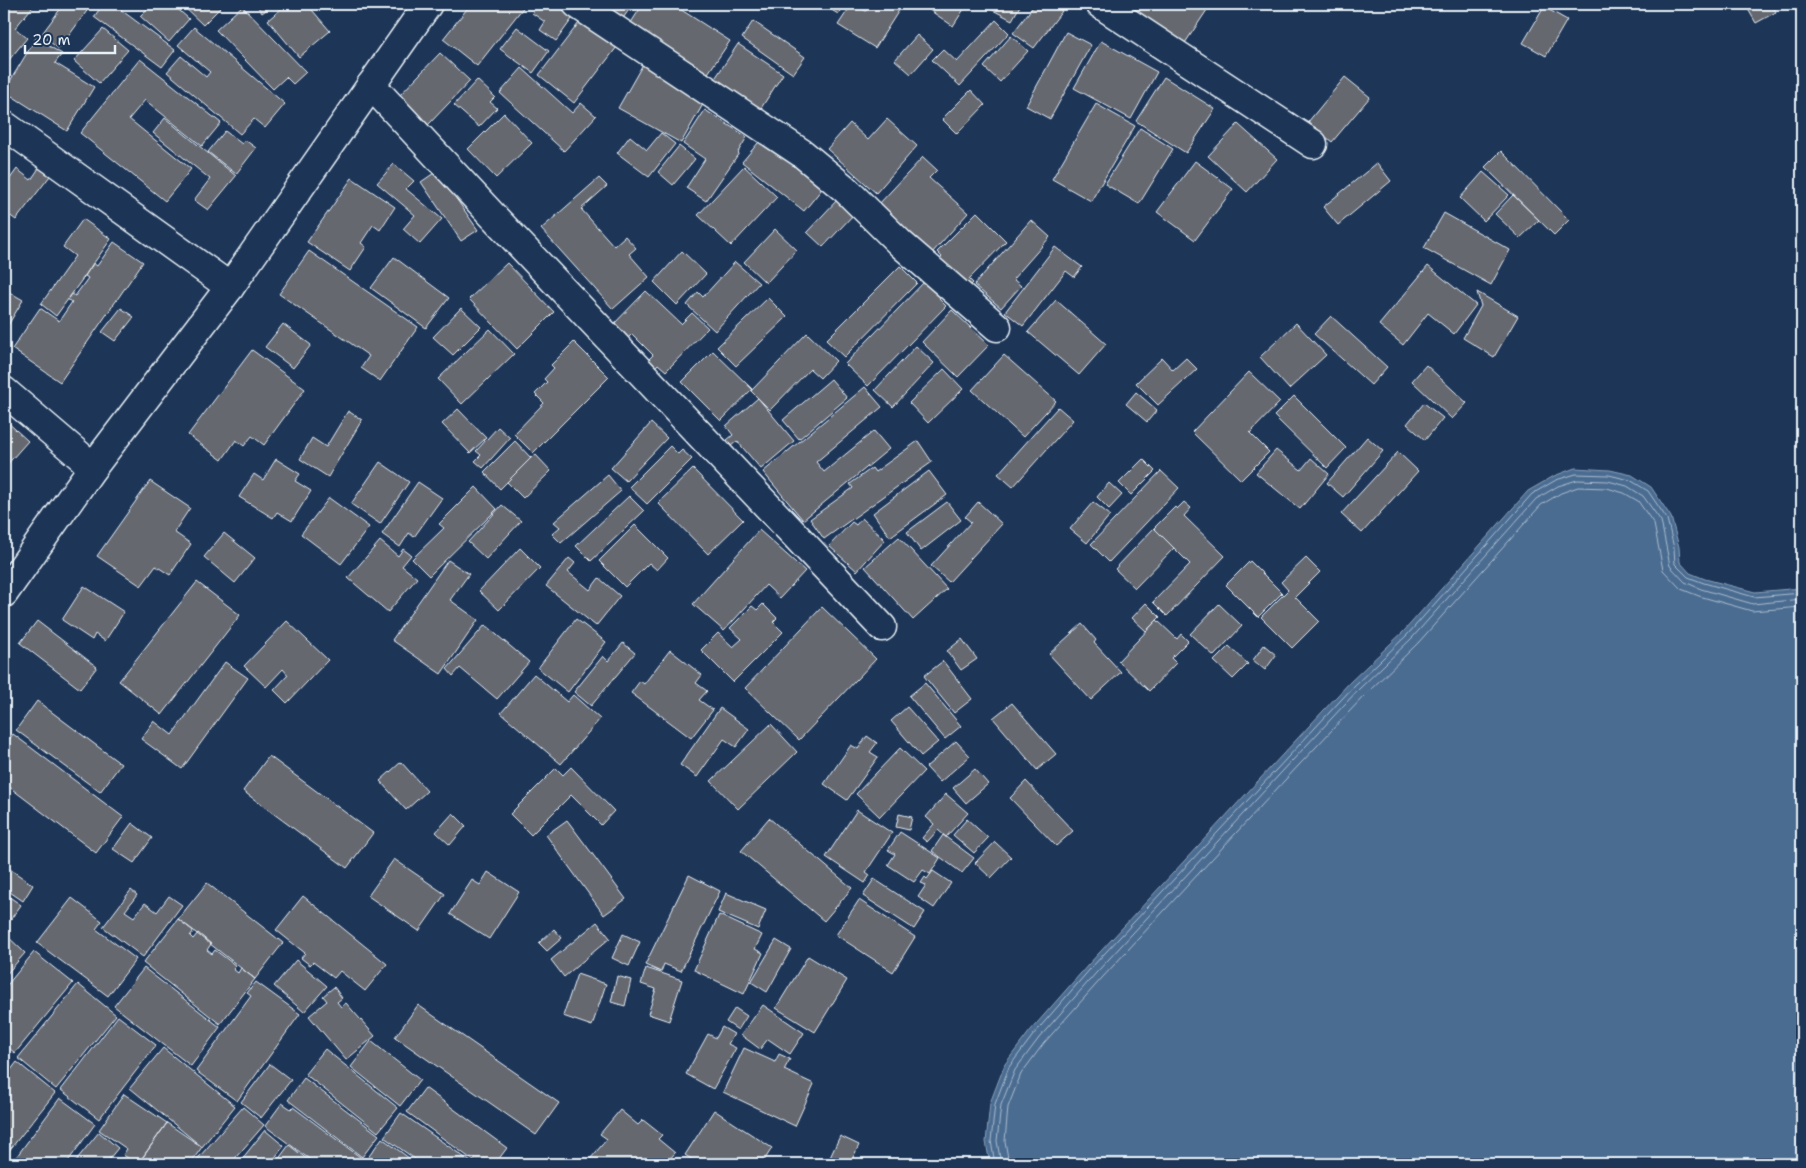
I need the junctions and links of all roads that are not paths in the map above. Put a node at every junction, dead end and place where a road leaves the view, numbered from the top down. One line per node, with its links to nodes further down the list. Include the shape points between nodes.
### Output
1 (428, 4): 4 (street)
2 (577, 4): 8 (street, via 803,154)
3 (1100, 4): 6 (street)
4 (371, 84): 7 (street); 12 (street)
5 (4, 125): 7 (street)
6 (1313, 144)
7 (230, 287): 10 (street)
8 (996, 327)
9 (4, 391): 10 (street)
10 (93, 467): 11 (street)
11 (4, 593)
12 (882, 627)

